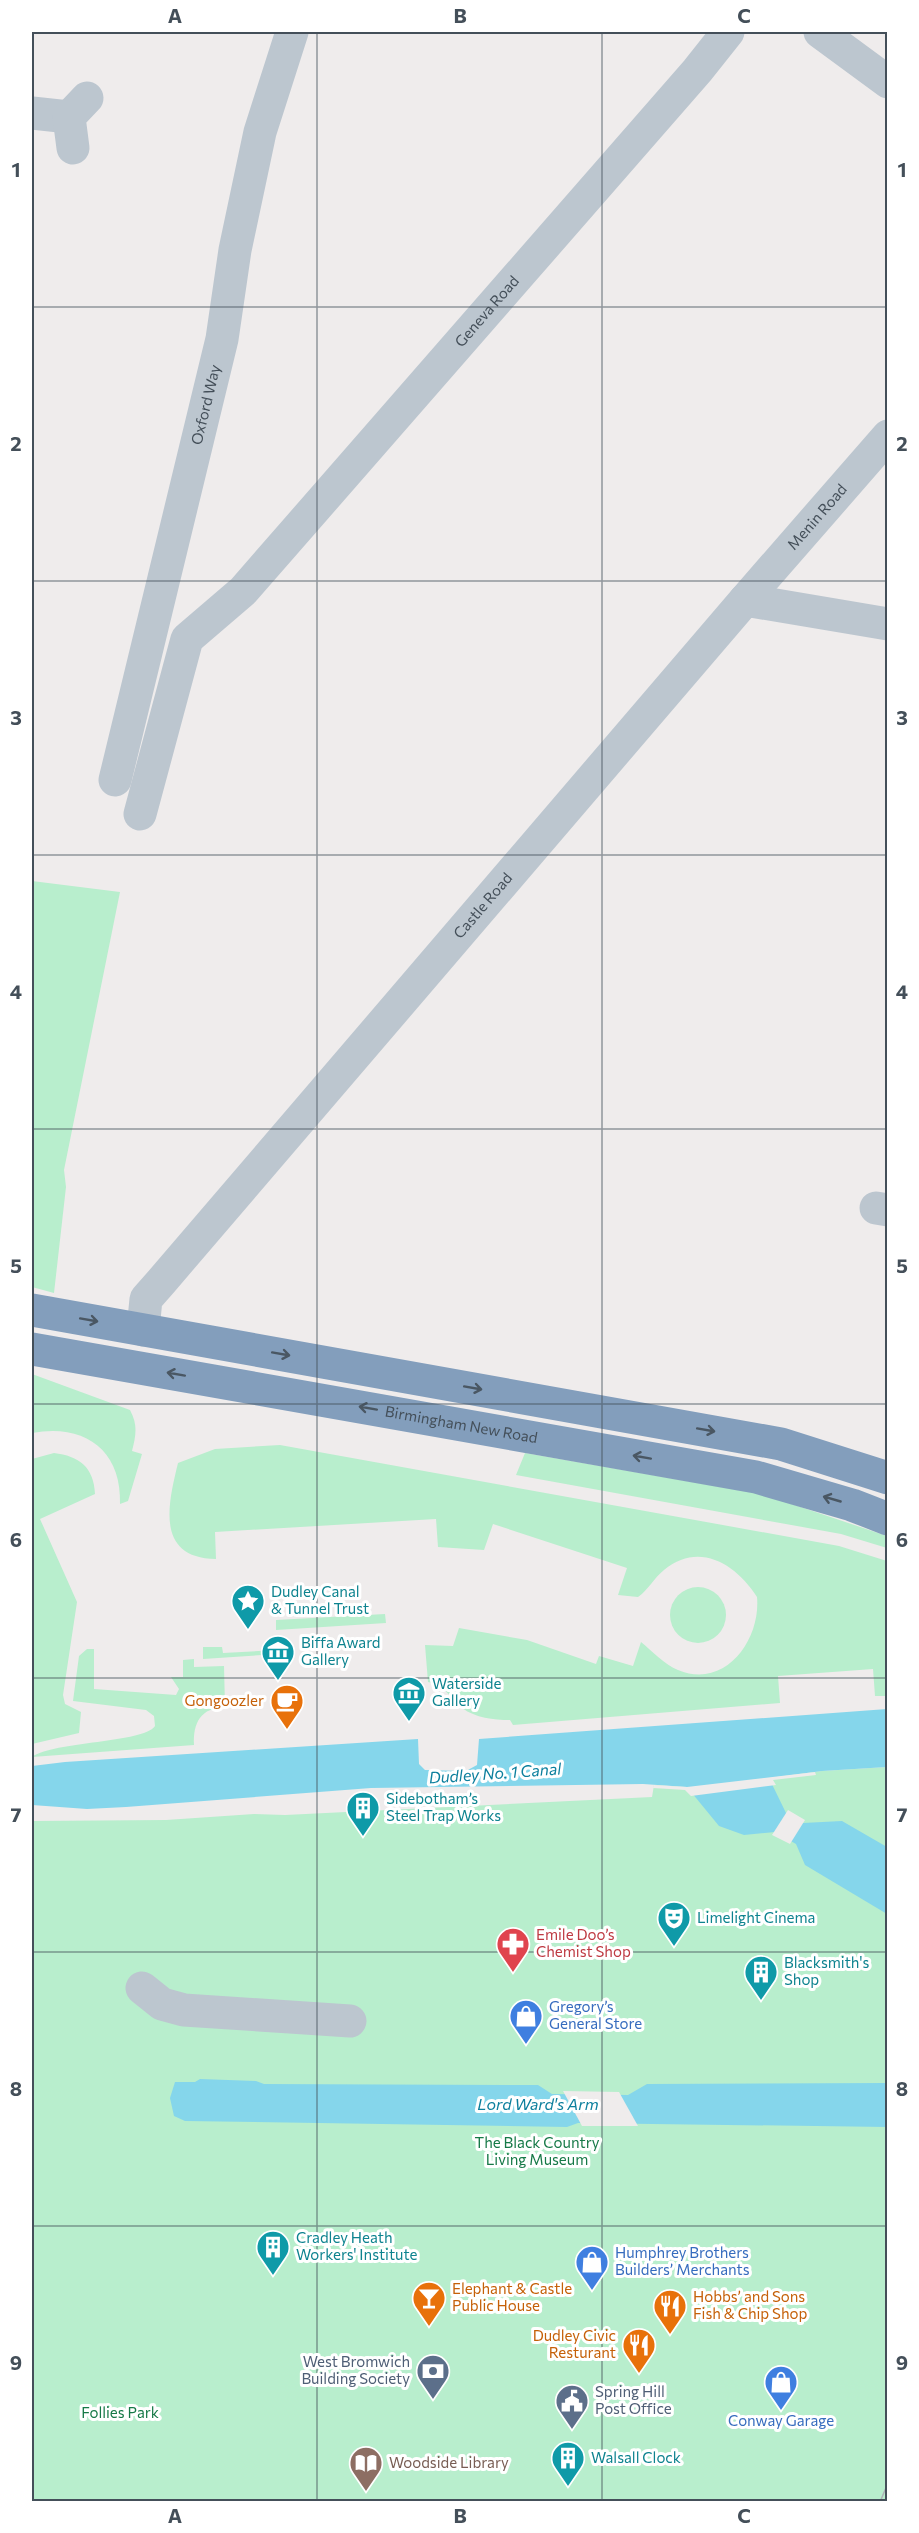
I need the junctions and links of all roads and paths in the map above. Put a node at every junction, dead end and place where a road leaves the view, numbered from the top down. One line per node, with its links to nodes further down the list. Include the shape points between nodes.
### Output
1 (292, 32): 10 (street, Oxford Way, via 260,132 235,250 222,339)
2 (728, 32): 11 (street, Geneva Road, via 243,591 187,639)
3 (820, 32): 4 (street)
4 (888, 82)
5 (32, 113): 6 (street)
6 (76, 121)
7 (888, 436): 8 (street, Menin Road)
8 (745, 600): 9 (street); 13 (street, Castle Road, via 146,1299)
9 (888, 624)
10 (115, 780)
11 (140, 814)
12 (32, 1310): 13 (highway, one-way to 13)
13 (143, 1330): 15 (highway, one-way to 15, via 781,1444)
14 (32, 1349): 16 (highway, Birmingham New Road, one-way to 14, via 756,1477)
15 (888, 1478)
16 (888, 1518)
17 (142, 1988): 18 (street, via 162,2004 184,2010)
18 (350, 2020)

